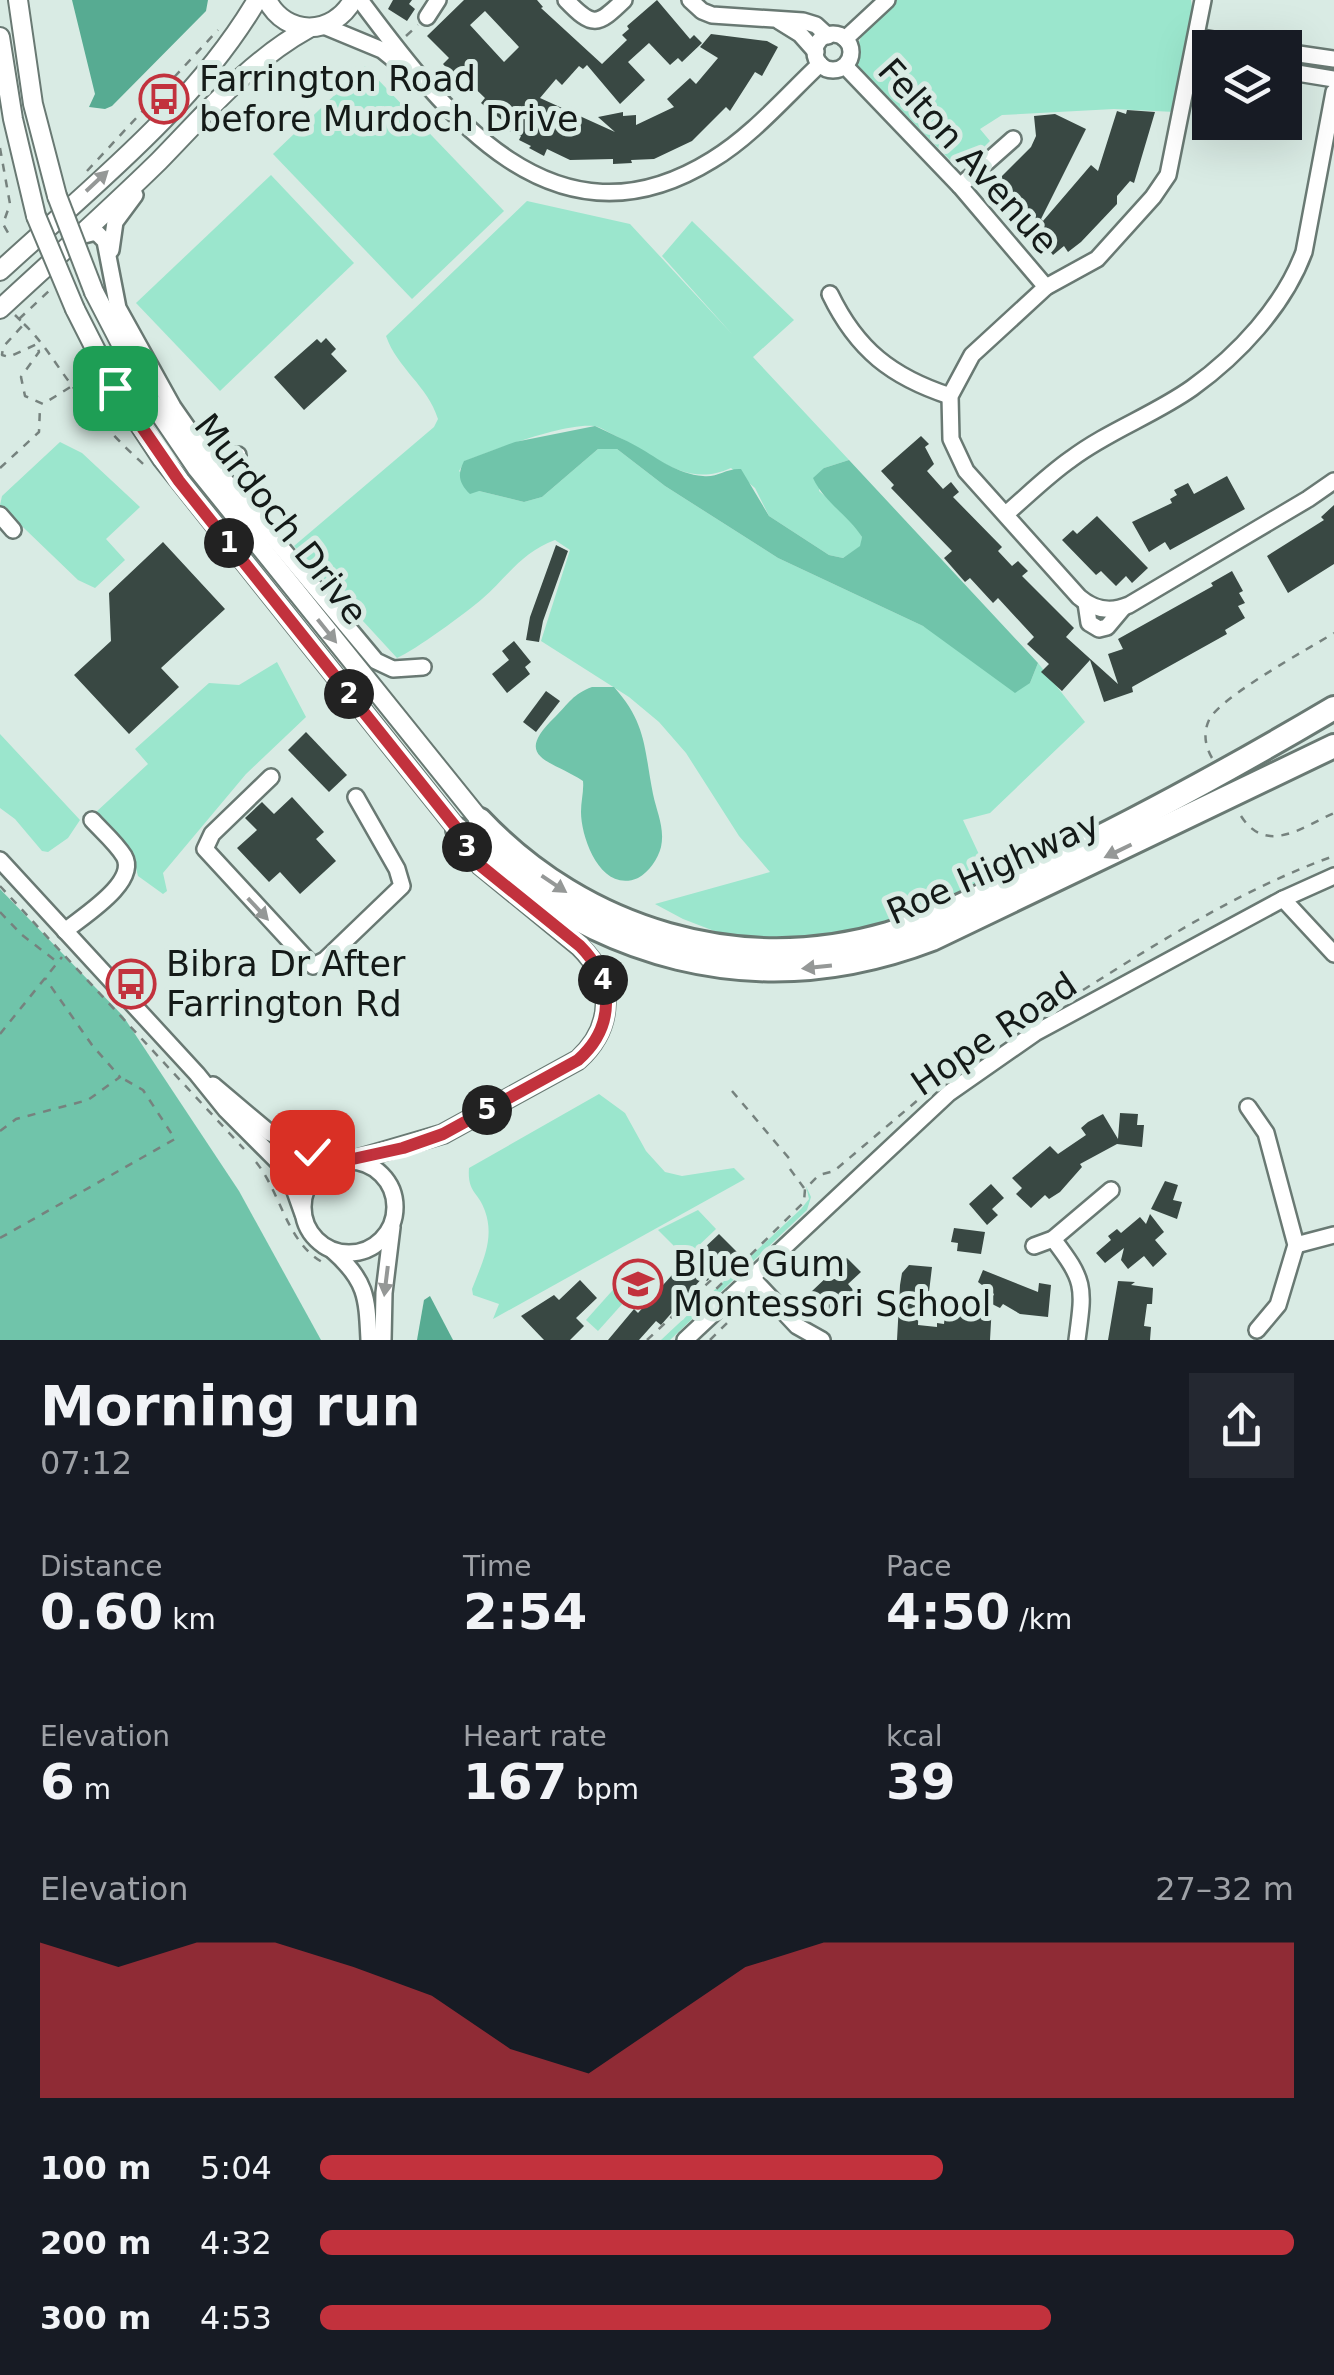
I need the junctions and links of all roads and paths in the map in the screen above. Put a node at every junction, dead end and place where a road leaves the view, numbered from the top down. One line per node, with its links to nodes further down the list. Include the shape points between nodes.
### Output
1 (18, 0): 66 (main road, Murdoch Drive, one-way to 66, bridge, via 36,122 57,196 135,374 188,456)
2 (256, 0): 37 (main road, one-way to 2, via 140,142 224,50)
3 (266, 0): 14 (main road, via 287,22)
4 (357, 0): 14 (main road); 26 (street)
5 (438, 0): 11 (street)
6 (566, 0): 7 (street, via 596,22)
7 (624, 0)
8 (690, 0): 12 (street, via 712,14)
9 (887, 0): 18 (street)
10 (1203, 0): 15 (street)
11 (427, 17): 19 (path)
12 (779, 21): 16 (street, via 808,22); 21 (street, via 800,34)
13 (224, 24): 32 (path)
14 (316, 27): 26 (street, via 382,50); 29 (main road, via 276,48)
15 (1197, 30)
16 (828, 36): 18 (street); 21 (street, via 819,42)
17 (0, 37): 68 (main road, Murdoch Drive, bridge, via 36,216 115,388 170,470)
18 (845, 39): 23 (street, via 851,54)
19 (401, 40)
20 (1302, 55): 22 (street)
21 (818, 58): 23 (street, via 832,70); 26 (street, via 713,160 671,180 612,192 566,187 524,172 493,151)
22 (1334, 60)
23 (845, 66): 33 (street, Felton Avenue)
24 (1302, 74): 25 (street)
25 (1334, 79)
26 (434, 91)
27 (1192, 92): 38 (street, via 1162,185 1097,259)
28 (1334, 92): 50 (street, via 1304,252 1280,302 1192,389 1071,458)
29 (205, 113): 34 (main road); 36 (street, via 122,209)
30 (1013, 139): 33 (street)
31 (0, 148): 35 (path, via 10,204 4,224)
32 (82, 178)
33 (960, 186): 38 (street, Felton Avenue)
34 (80, 236): 36 (street, via 96,232 105,240); 40 (main road)
35 (12, 242)
36 (110, 269): 48 (street, via 118,308 138,348)
37 (0, 272)
38 (1046, 287): 43 (street, via 972,354)
39 (830, 294): 43 (street, via 844,320 890,370)
40 (2, 307): 41 (path)
41 (24, 324): 42 (path); 44 (path, via 0,350 9,357 37,344 38,356 20,384)
42 (72, 386): 44 (path); 47 (path)
43 (950, 396): 50 (street, via 958,457)
44 (40, 404): 46 (path, via 38,432)
45 (238, 456): 48 (street)
46 (0, 468)
47 (149, 469)
48 (219, 473): 54 (street, via 376,661 394,670)
49 (1334, 480): 50 (street, via 1123,608 1105,610 1086,603)
50 (1006, 514)
51 (0, 516): 52 (street)
52 (13, 530)
53 (1334, 633): 59 (path, via 1218,707 1206,728)
54 (423, 666)
55 (1334, 708): 67 (highway, Roe Highway)
56 (1334, 734): 67 (highway)
57 (1334, 746): 62 (highway, Roe Highway)
58 (1334, 756): 62 (highway)
59 (1212, 759)
60 (271, 777): 61 (street, one-way to 61, via 205,845 316,966 402,886)
61 (356, 797)
62 (1206, 808): 68 (highway, Roe Highway, one-way to 68, via 932,939 860,961 784,970 710,965 619,940 536,895)
63 (1334, 813): 64 (path, via 1278,839 1254,832)
64 (1240, 816)
65 (92, 820): 74 (street, via 125,857 127,871 119,886)
66 (480, 820): 67 (highway, Roe Highway, one-way to 67, via 547,880 610,915 677,939 766,950 838,946 908,928)
67 (1123, 826)
68 (458, 830): 85 (main road, Murdoch Drive, via 481,866 590,957 607,996 603,1025 578,1060 460,1125 425,1142)
69 (0, 860): 74 (street)
70 (1334, 876): 72 (street, Hope Road)
71 (0, 886): 76 (path)
72 (1283, 898): 75 (street); 102 (street, Hope Road, via 1035,1034 949,1093)
73 (0, 912): 77 (path)
74 (65, 931): 80 (street)
75 (1334, 954)
76 (64, 956): 77 (path); 101 (path, via 256,1161 300,1243)
77 (58, 962): 78 (path)
78 (45, 978): 79 (path); 81 (path)
79 (0, 1034)
80 (197, 1074): 87 (street, via 270,1134); 91 (street, via 279,1163)
81 (120, 1077): 84 (path, via 88,1100 16,1120); 94 (path, via 143,1090 175,1139)
82 (732, 1091): 86 (path)
83 (1248, 1107): 96 (street, via 1266,1133)
84 (0, 1131)
85 (354, 1160): 87 (street); 92 (street, via 377,1169 392,1188)
86 (792, 1163)
87 (330, 1164): 91 (street, via 312,1180)
88 (790, 1169): 89 (path)
89 (804, 1189)
90 (1111, 1190): 95 (street)
91 (303, 1214): 98 (street, via 313,1236)
92 (393, 1223): 98 (street, via 368,1249); 107 (street, one-way to 107)
93 (1334, 1235): 96 (street)
94 (0, 1238)
95 (1053, 1239): 97 (street); 112 (street, via 1080,1278)
96 (1296, 1245): 105 (street, via 1278,1305)
97 (1034, 1246)
98 (332, 1250): 106 (street, via 363,1287)
99 (737, 1256): 103 (path)
100 (684, 1260): 103 (path)
101 (330, 1268)
102 (752, 1278): 109 (street, Hope Road); 111 (street, via 797,1326)
103 (707, 1284): 108 (path)
104 (727, 1323): 110 (path)
105 (1257, 1330)
106 (369, 1340)
107 (383, 1340)
108 (648, 1340)
109 (685, 1340)
110 (710, 1340)
111 (822, 1340)
112 (1077, 1340)

